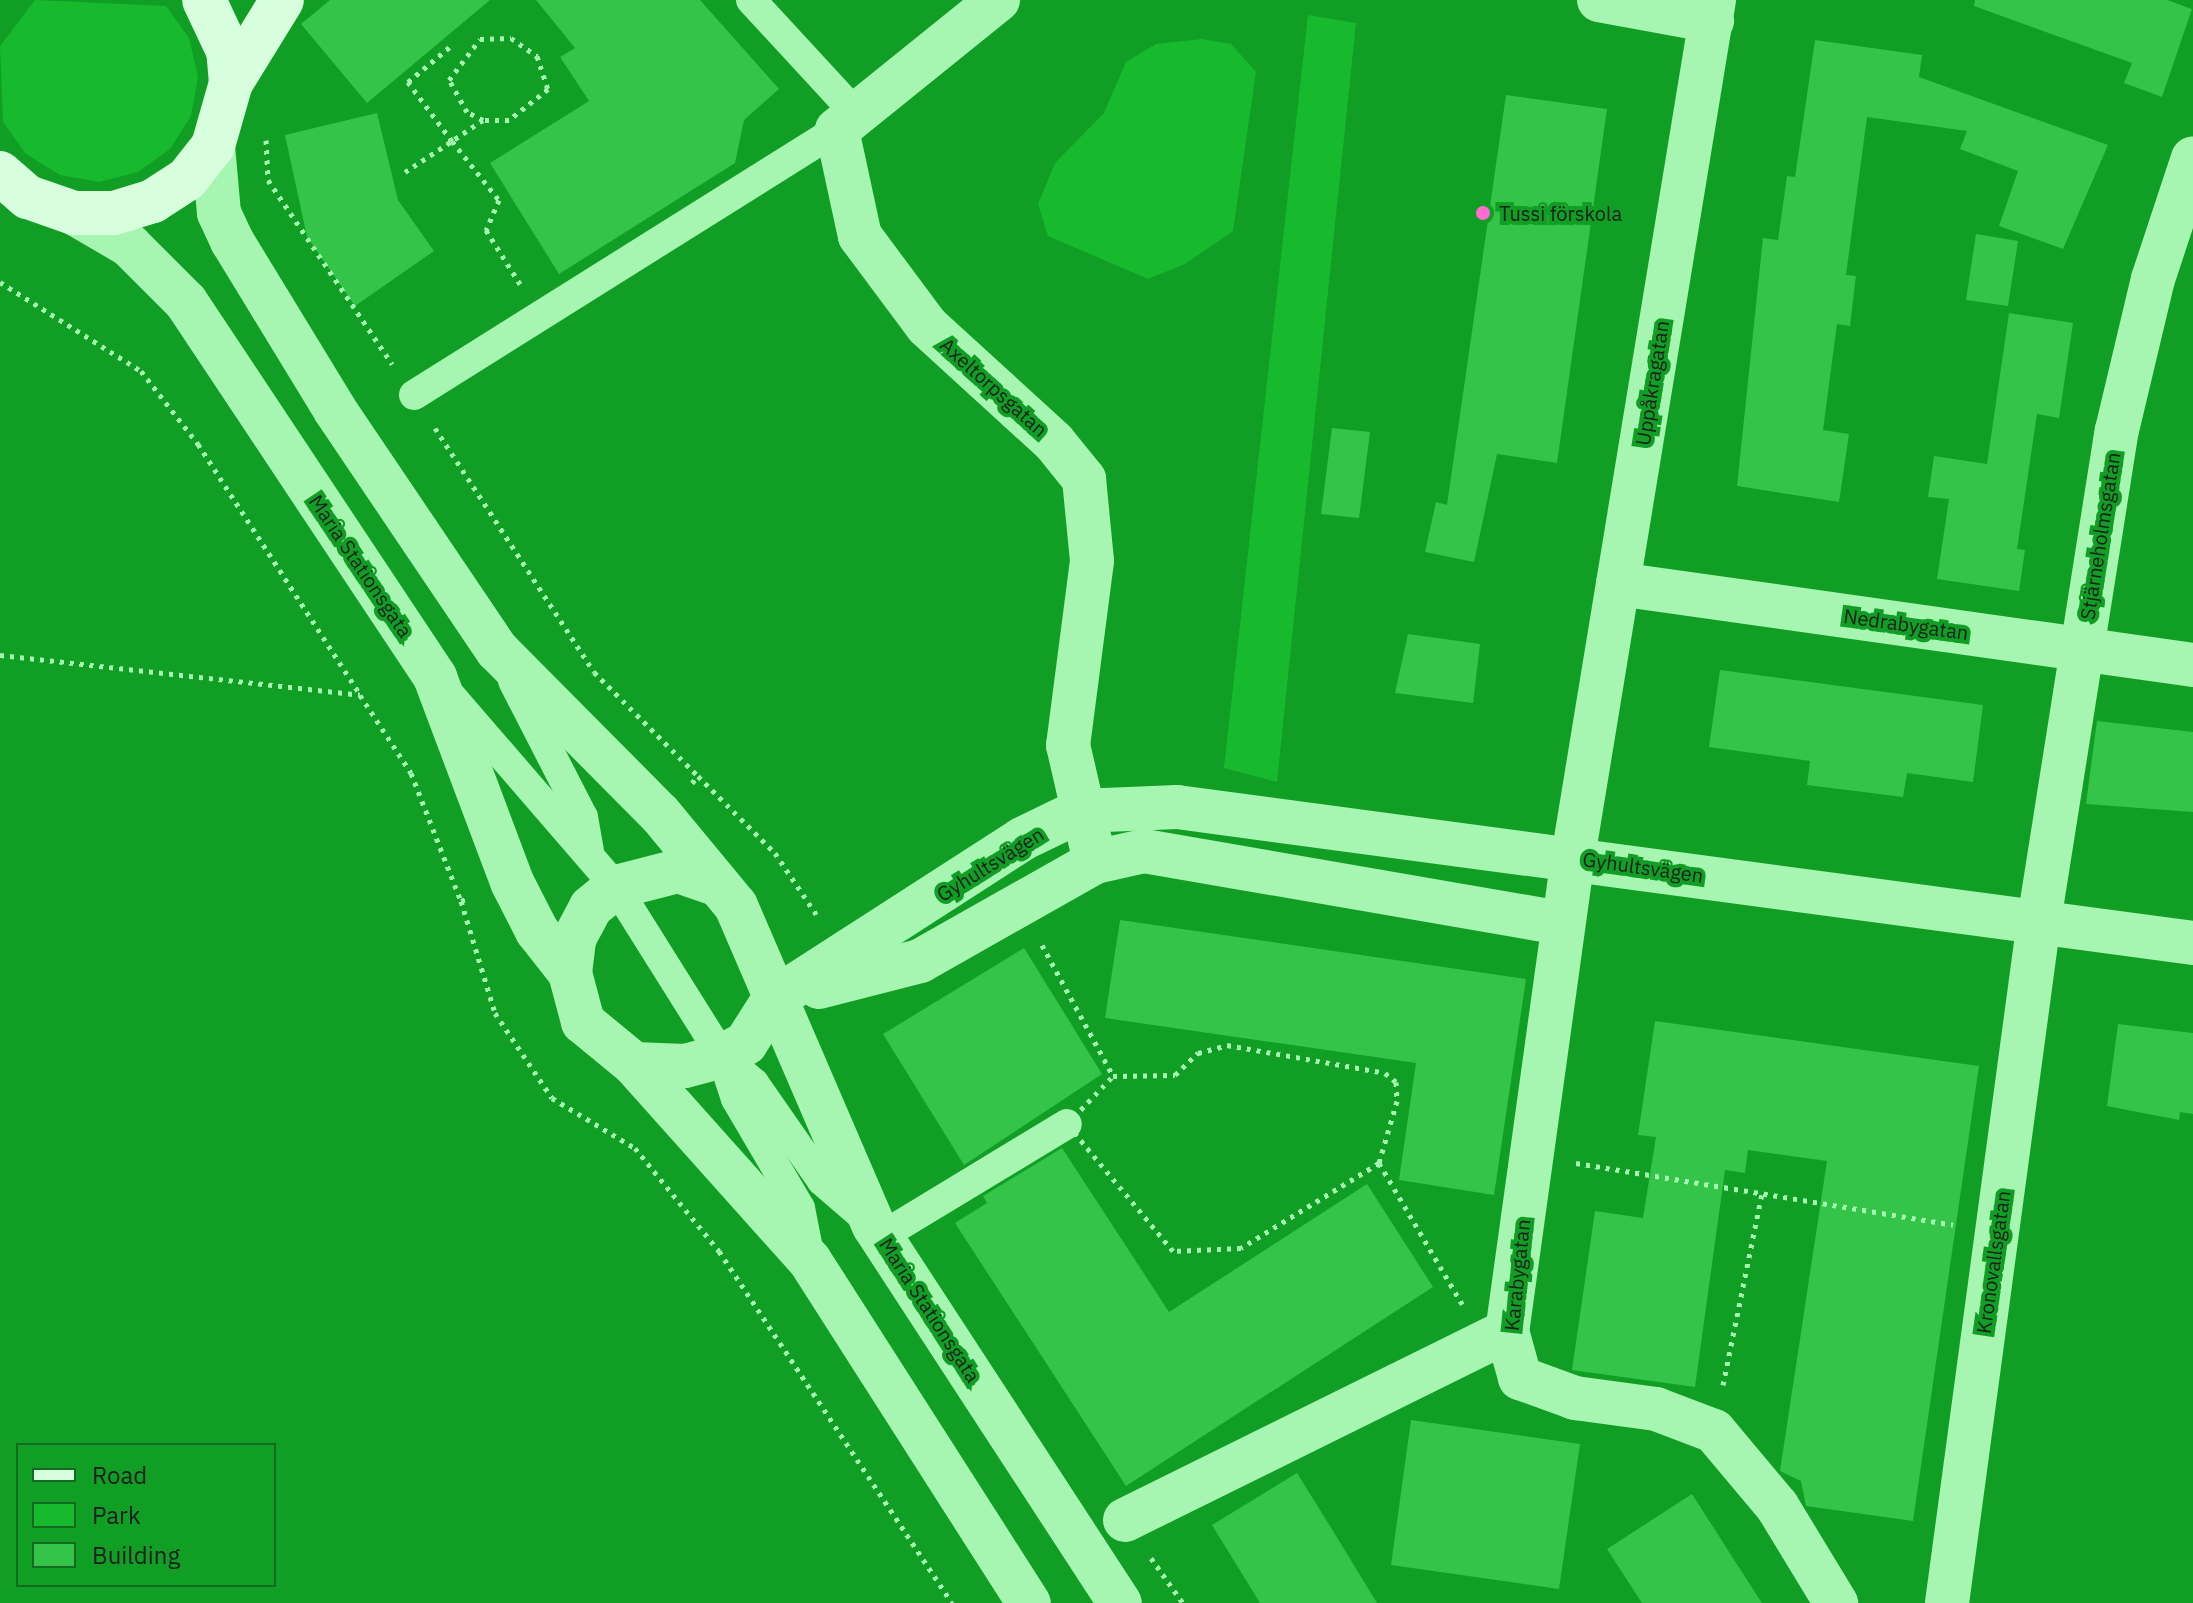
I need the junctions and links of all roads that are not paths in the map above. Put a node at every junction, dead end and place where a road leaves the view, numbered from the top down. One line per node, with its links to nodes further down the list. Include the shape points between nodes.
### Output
1 (204, 0): 7 (street, via 228,51)
2 (282, 0): 7 (street)
3 (751, 0): 8 (lane)
4 (998, 0): 8 (street)
5 (1599, 0): 6 (street, Uppåkragatan)
6 (1713, 10): 14 (street, Uppåkragatan)
7 (231, 83): 9 (street)
8 (848, 124): 13 (lane, via 537,312); 19 (street, Axeltorpsgatan, via 860,236 927,326 1084,479 1092,561 1068,745)
9 (213, 146): 12 (street, via 187,179 153,201 114,213); 16 (street, Maria Stationsgata, via 219,213 232,241 335,410)
10 (2193, 158): 15 (street, Stjärneholmsgatan, via 2153,279 2117,430)
11 (0, 173): 12 (street, via 28,197)
12 (74, 213): 18 (street, Maria Stationsgata, via 129,245 186,302)
13 (414, 395)
14 (1618, 584): 15 (street, Nedrabygatan); 21 (street, Uppåkragatan)
15 (2082, 649): 17 (street, Nedrabygatan); 25 (street, Stjärneholmsgatan)
16 (497, 650): 20 (lane, via 583,817); 23 (street, Maria Stationsgata, via 660,814)
17 (2193, 665)
18 (435, 677): 20 (lane); 28 (street, Maria Stationsgata, via 513,884 537,931)
19 (1080, 811): 21 (street, Gyhultsvägen, via 1177,807); 22 (street, Axeltorpsgatan); 29 (street, Gyhultsvägen, via 1022,839)
20 (589, 850): 24 (lane)
21 (1573, 857): 25 (street, Gyhultsvägen); 26 (street, Karabygatan)
22 (1095, 862): 26 (street, via 1144,851 1230,862); 29 (street, via 920,961)
23 (715, 884): 24 (street, Maria Stationsgata, via 678,871); 29 (street, Maria Stationsgata, via 755,938)
24 (616, 887): 28 (street, Maria Stationsgata, via 591,907 574,939); 30 (lane)
25 (2039, 921): 27 (street, Gyhultsvägen); 40 (street, Kronovallsgatan)
26 (1563, 923): 35 (street, Karabygatan, via 1531,1156)
27 (2193, 943)
28 (570, 973): 31 (street, Maria Stationsgata, via 583,1022)
29 (774, 999): 30 (street, via 746,1043); 33 (street, Maria Stationsgata)
30 (722, 1056): 31 (street, via 685,1066); 33 (lane, via 754,1083 822,1181); 34 (lane, via 736,1099 800,1208)
31 (634, 1064): 34 (street, Maria Stationsgata)
32 (1067, 1124): 33 (lane)
33 (878, 1231): 38 (street, Maria Stationsgata)
34 (810, 1261): 37 (street, Maria Stationsgata)
35 (1496, 1336): 36 (street); 39 (street, Karabygatan, via 1520,1378 1575,1398 1656,1409 1714,1431 1777,1506)
36 (1125, 1520)
37 (1029, 1603)
38 (1120, 1603)
39 (1836, 1603)
40 (1947, 1603)

